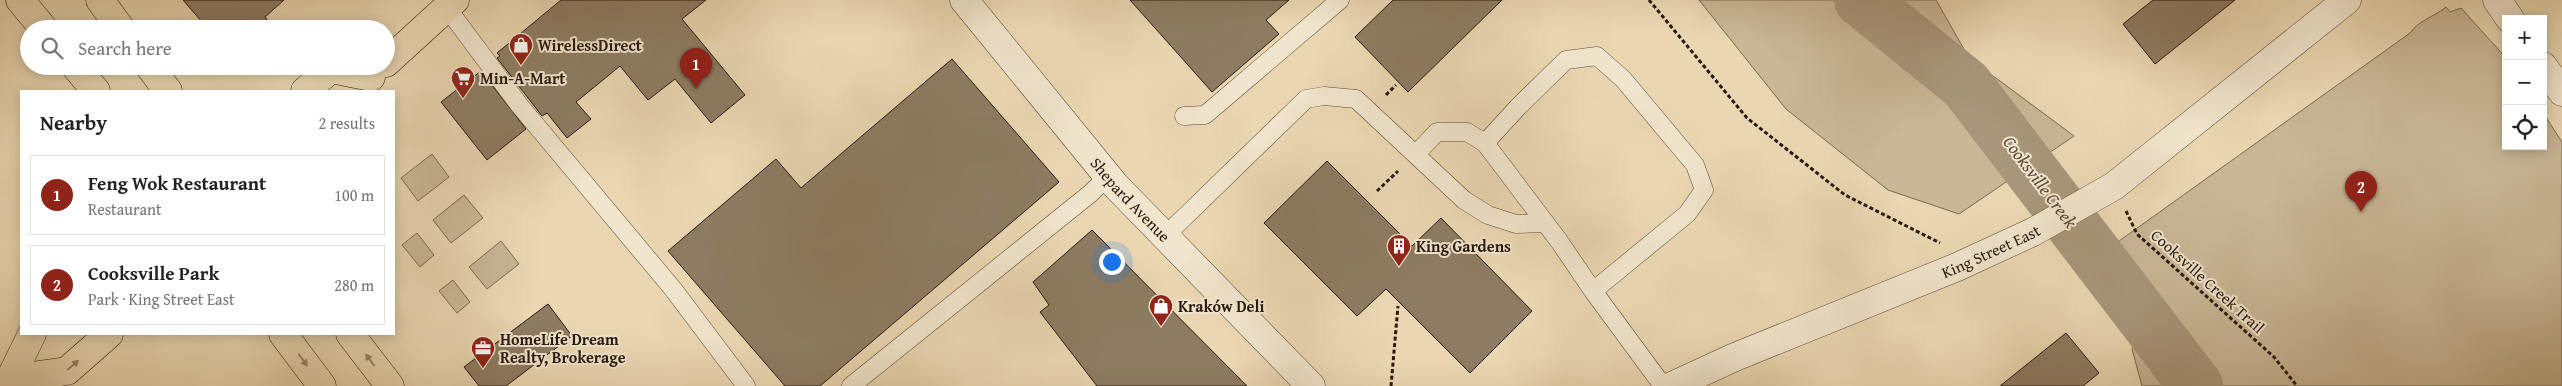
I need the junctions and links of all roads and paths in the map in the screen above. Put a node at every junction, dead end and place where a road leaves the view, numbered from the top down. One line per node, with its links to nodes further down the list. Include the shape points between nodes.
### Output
1 (20, 0): 10 (main road)
2 (100, 0): 11 (main road)
3 (964, 0): 24 (street, Shepard Avenue)
4 (1340, 0): 21 (lane, via 1205,115)
5 (1649, 0): 28 (path, via 1747,118 1845,195 1944,245)
6 (2347, 0): 25 (street, King Street East)
7 (2497, 0): 9 (street)
8 (451, 4): 12 (main road); 38 (lane, via 520,106 673,289)
9 (2507, 15)
10 (37, 20)
11 (114, 20)
12 (395, 57)
13 (2547, 71): 20 (street)
14 (83, 75): 17 (main road)
15 (156, 75): 18 (main road)
16 (324, 75): 19 (main road)
17 (95, 90)
18 (167, 90)
19 (307, 90)
20 (2562, 92)
21 (1184, 116)
22 (1485, 143): 23 (lane, via 1467,132 1437,132); 26 (lane); 29 (lane, via 1566,60 1597,56 1623,80 1695,165 1704,190 1687,214)
23 (1416, 154): 26 (lane, via 1464,200 1488,215 1516,224); 27 (lane, via 1356,100 1324,96 1306,99)
24 (1108, 176): 27 (street, Shepard Avenue); 39 (lane)
25 (2114, 186): 28 (street, King Street East, via 2033,232); 44 (path, Cooksville Creek Trail, via 2137,234 2274,357)
26 (1545, 223): 29 (lane)
27 (1166, 236): 40 (street, Shepard Avenue)
28 (1957, 266): 43 (street, King Street East)
29 (1593, 291): 42 (lane)
30 (1398, 306): 41 (path)
31 (31, 335): 35 (main road)
32 (108, 335): 35 (main road, one-way to 32, via 67,371)
33 (284, 335): 36 (main road, one-way to 36)
34 (351, 335): 37 (main road, one-way to 34)
35 (6, 382)
36 (322, 386)
37 (390, 386)
38 (746, 386)
39 (851, 386)
40 (1311, 386)
41 (1391, 386)
42 (1663, 386)
43 (1672, 386)
44 (2297, 386)

